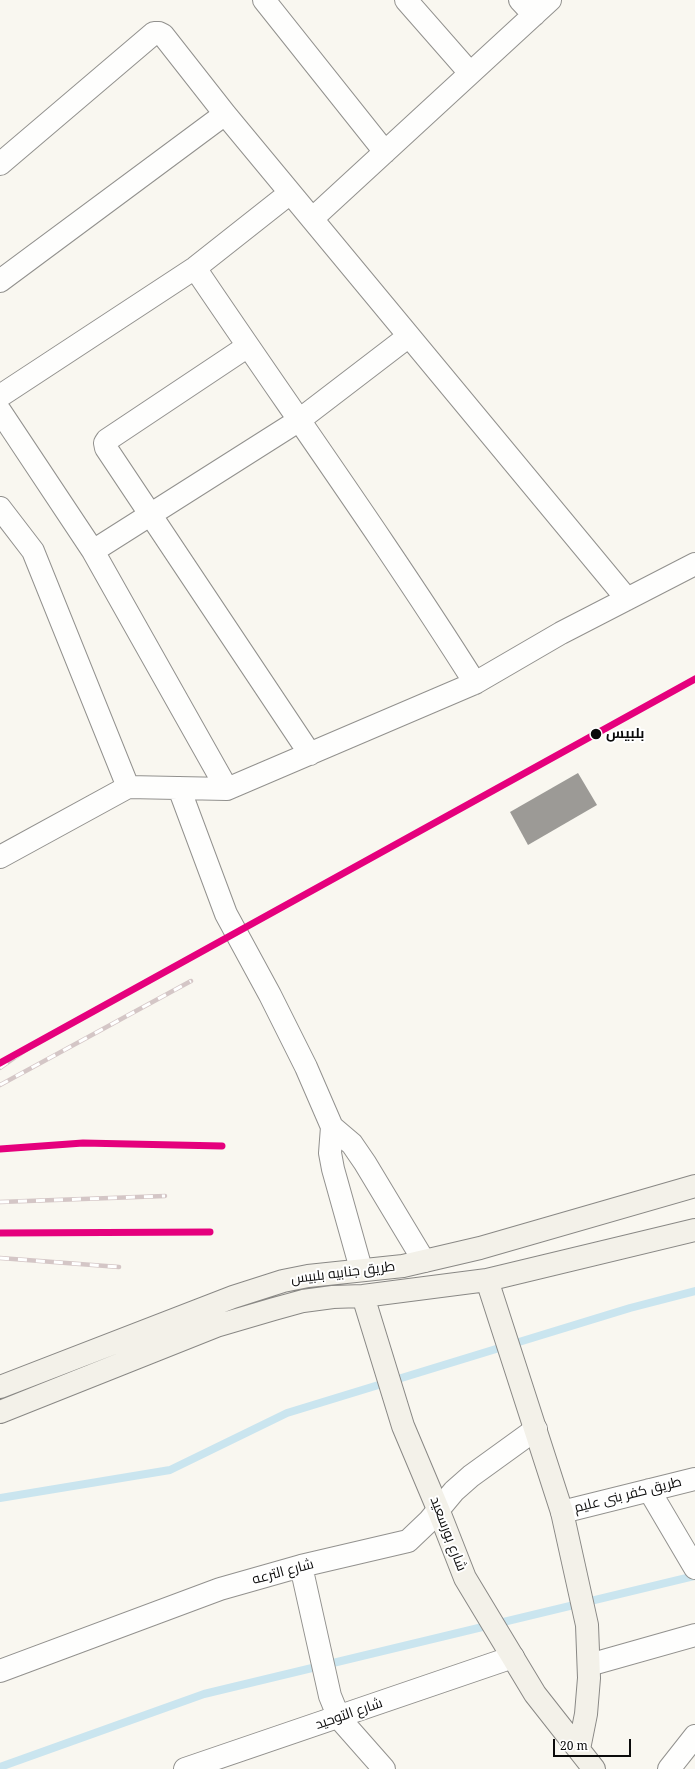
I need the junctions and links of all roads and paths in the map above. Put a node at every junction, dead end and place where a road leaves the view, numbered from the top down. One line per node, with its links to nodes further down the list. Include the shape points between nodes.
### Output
1 (264, 0): 7 (street)
2 (406, 0): 5 (street)
3 (550, 0): 4 (street)
4 (527, 7): 5 (street)
5 (470, 73): 7 (street)
6 (225, 114): 8 (street, via 163,35 154,33); 9 (street); 12 (street)
7 (385, 152): 10 (street)
8 (0, 164)
9 (290, 193): 10 (street); 11 (street)
10 (312, 219): 13 (street)
11 (195, 268): 14 (street); 15 (street)
12 (0, 281)
13 (409, 336): 17 (street); 22 (street)
14 (248, 346): 17 (street); 19 (street, via 105,443)
15 (0, 396)
16 (0, 411): 20 (street)
17 (298, 421): 19 (street); 23 (street, via 422,600)
18 (0, 508): 25 (street, via 33,551)
19 (149, 515): 20 (street); 24 (street)
20 (93, 550): 27 (street)
21 (695, 564): 22 (street)
22 (627, 599): 23 (street, via 561,633)
23 (475, 683): 24 (street)
24 (310, 754): 27 (street)
25 (128, 787): 26 (street); 28 (street)
26 (179, 788): 27 (street); 29 (street, via 226,914 306,1067)
27 (228, 789)
28 (0, 857)
29 (332, 1127): 32 (street, via 352,1144); 33 (street, via 330,1152 333,1169)
30 (695, 1186): 32 (main road, طريق جنابيه بلبيس, via 480,1248)
31 (695, 1230): 34 (main road, طريق جنابيه بلبيس)
32 (424, 1261): 33 (main road, طريق جنابيه بلبيس)
33 (361, 1270): 36 (main road, طريق جنابيه بلبيس, via 308,1276 258,1288 96,1348)
34 (487, 1280): 35 (main road, طريق جنابيه بلبيس); 38 (main road)
35 (363, 1296): 37 (main road, طريق جنابيه بلبيس, via 304,1301 216,1326); 41 (main road, شارع بورسعيد, via 403,1426)
36 (0, 1387)
37 (0, 1412)
38 (536, 1429): 41 (street, شارع الترعه, via 471,1476); 42 (main road)
39 (695, 1479): 40 (street, طريق كفر بنى عليم)
40 (649, 1490): 42 (street, طريق كفر بنى عليم); 44 (street)
41 (438, 1509): 43 (street, شارع الترعه, via 408,1541); 46 (main road, شارع بورسعيد, via 465,1578)
42 (562, 1512): 47 (main road, via 587,1625)
43 (301, 1566): 48 (street, شارع الترعه, via 220,1588); 49 (street, via 330,1696)
44 (695, 1568)
45 (695, 1635): 47 (street)
46 (511, 1654): 49 (street, شارع التوحيد); 51 (main road, شارع بورسعيد, via 535,1694)
47 (589, 1665): 51 (main road, via 586,1714)
48 (0, 1671)
49 (339, 1718): 52 (street, شارع التوحيد); 53 (street)
50 (695, 1736): 55 (street)
51 (579, 1749): 54 (main road, شارع بورسعيد)
52 (185, 1769)
53 (384, 1769)
54 (594, 1769)
55 (669, 1769)

